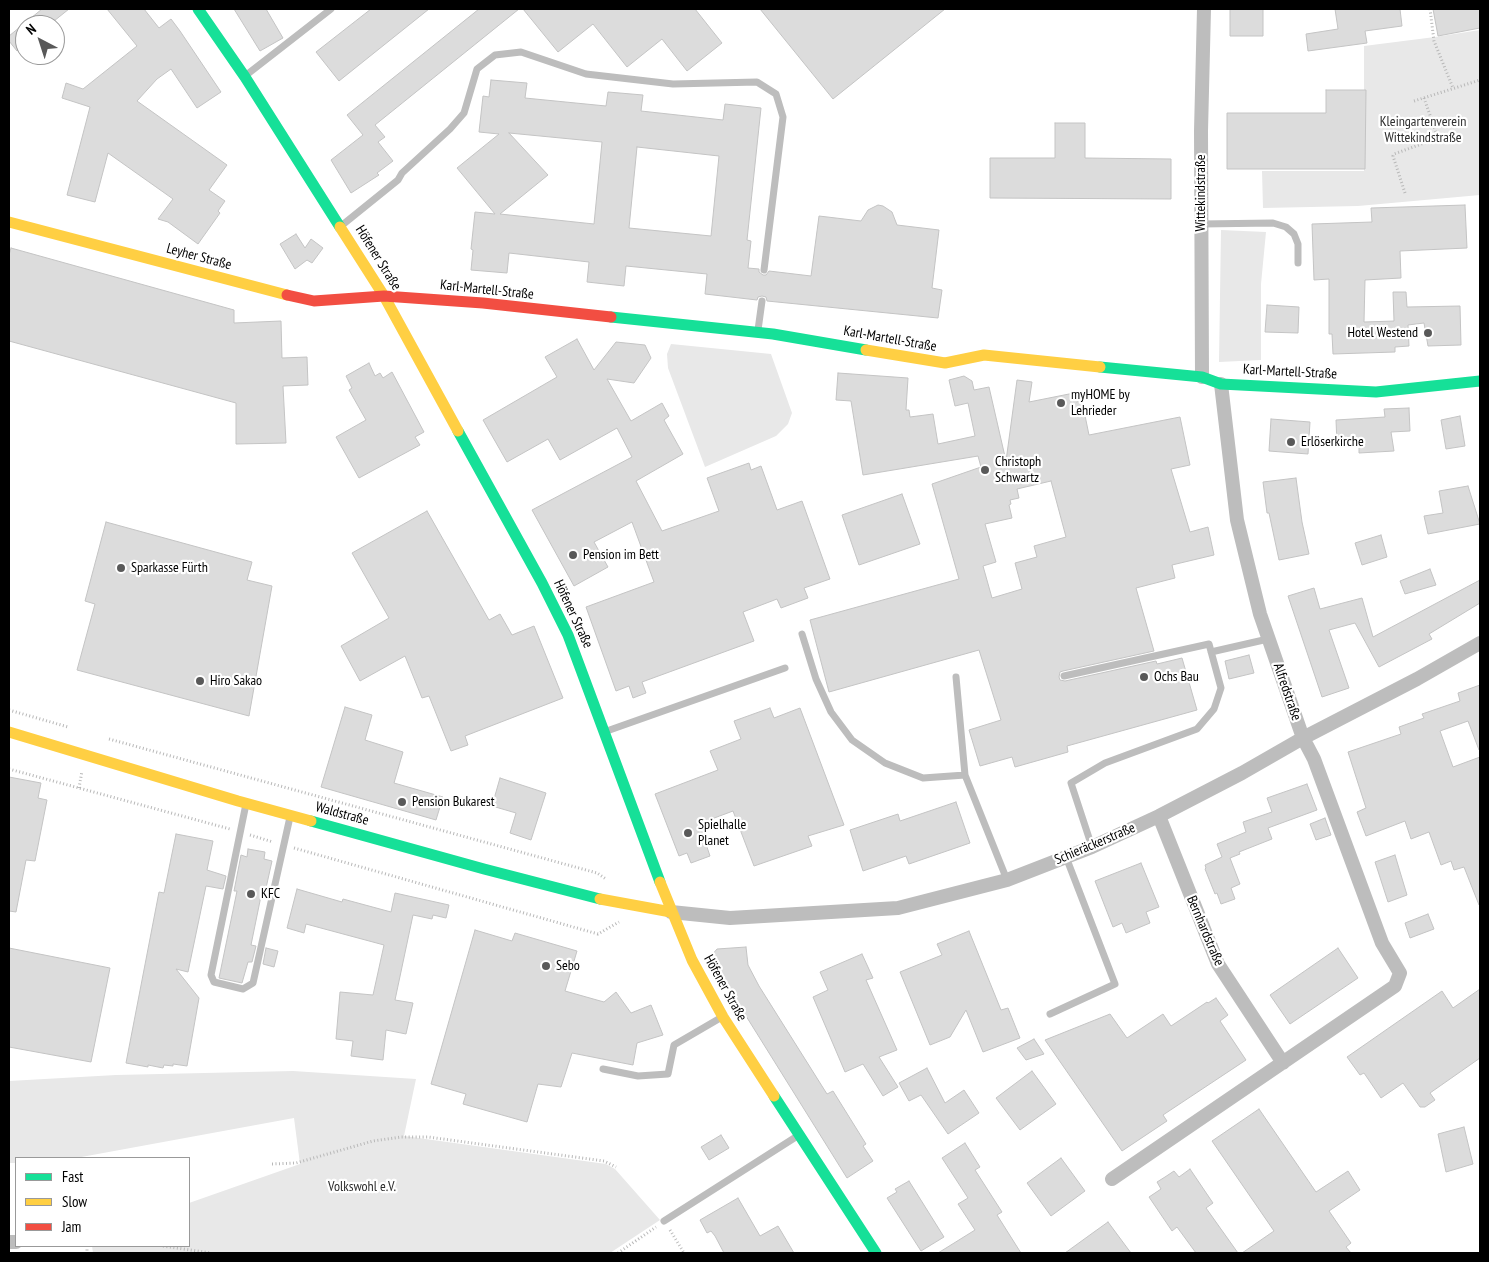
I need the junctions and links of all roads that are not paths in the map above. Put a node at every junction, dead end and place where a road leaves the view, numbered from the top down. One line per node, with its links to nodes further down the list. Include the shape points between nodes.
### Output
1 (198, 9): 4 (street, Höfener Straße)
2 (331, 9): 4 (lane)
3 (1204, 9): 6 (street, Wittekindstraße)
4 (245, 76): 7 (street, Höfener Straße)
5 (9, 222): 10 (street, Leyher Straße, via 293,297 314,301)
6 (1201, 224): 8 (lane, via 1273,223 1286,227 1298,244); 13 (street, Wittekindstraße)
7 (341, 226): 9 (lane, via 398,180 402,172 464,113 477,69 495,55 521,52 586,74 672,84 757,82 776,94 783,117); 10 (street, Höfener Straße)
8 (1298, 263)
9 (764, 270)
10 (384, 296): 12 (street, Karl-Martell-Straße, via 483,303); 24 (street, Höfener Straße, via 554,604)
11 (762, 301): 12 (lane)
12 (758, 333): 13 (street, Karl-Martell-Straße, via 945,363 984,355)
13 (1202, 377): 15 (street, Karl-Martell-Straße)
14 (1480, 381): 15 (street, Karl-Martell-Straße, via 1376,392)
15 (1221, 384): 17 (street, Alfredstraße, via 1237,520)
16 (802, 634): 26 (lane, via 816,679 831,712 852,740 885,763 923,778)
17 (1268, 638): 19 (lane); 25 (street, Alfredstraße)
18 (1480, 643): 25 (street, Schieräckerstraße, via 1417,680)
19 (1212, 652): 22 (lane, via 1209,644); 30 (lane, via 1221,688 1214,708 1197,729 1105,763 1071,783)
20 (785, 668): 24 (lane)
21 (956, 676): 26 (lane)
22 (1064, 676)
23 (9, 732): 27 (street, Waldstraße)
24 (604, 732): 33 (street, Höfener Straße)
25 (1303, 738): 29 (street, Schieräckerstraße); 36 (street, Alfredstraße, via 1382,943 1400,973 1395,986)
26 (965, 775): 32 (lane)
27 (246, 803): 28 (street, Waldstraße); 28 (lane, via 211,975 214,982 243,989 253,983)
28 (290, 815): 33 (street, Waldstraße, via 593,897)
29 (1159, 816): 30 (street, Schieräckerstraße); 36 (street, Bernhardstraße, via 1218,964)
30 (1092, 847): 31 (street, Schieräckerstraße)
31 (1066, 857): 32 (street, Schieräckerstraße); 34 (lane, via 1115,984)
32 (1006, 880): 33 (street, Schieräckerstraße, via 898,908 730,918)
33 (671, 912): 35 (street, Höfener Straße)
34 (1050, 1014)
35 (723, 1017): 37 (lane, via 674,1045 668,1074 638,1076); 38 (street, Höfener Straße)
36 (1283, 1063): 39 (street)
37 (603, 1069)
38 (799, 1134): 40 (lane); 41 (street, Höfener Straße)
39 (1112, 1180)
40 (664, 1221)
41 (876, 1253)

